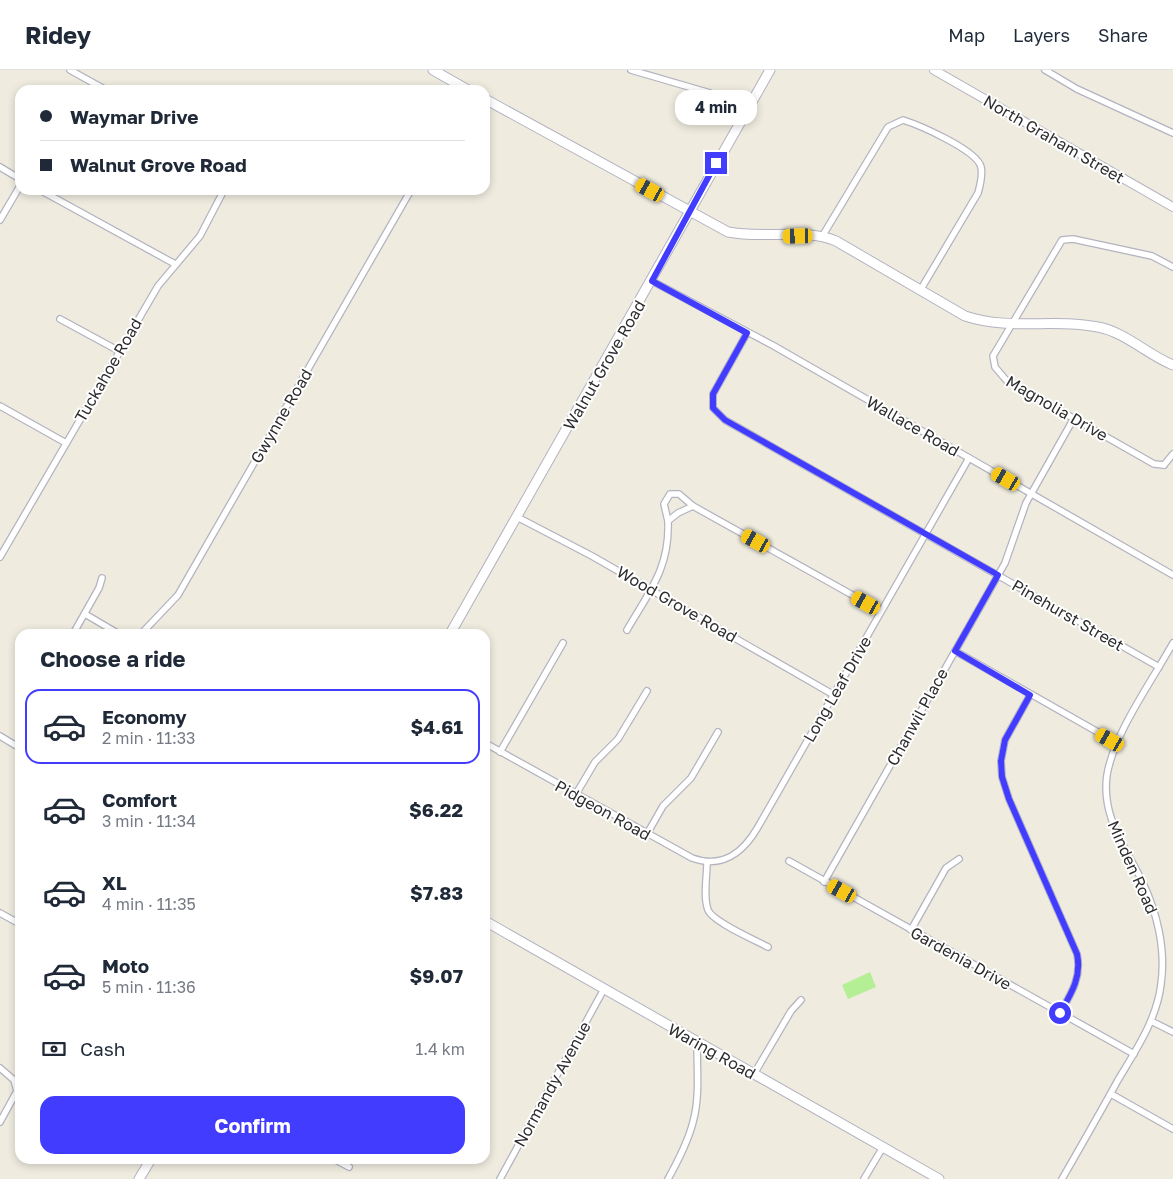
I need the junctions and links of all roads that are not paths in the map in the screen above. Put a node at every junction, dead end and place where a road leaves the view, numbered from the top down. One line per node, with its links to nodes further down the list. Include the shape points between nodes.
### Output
1 (70, 70): 9 (street)
2 (434, 70): 10 (main road)
3 (631, 70): 8 (street)
4 (646, 70): 8 (street)
5 (770, 70): 12 (main road, Walnut Grove Road)
6 (934, 70): 20 (street, North Graham Street)
7 (1045, 70): 13 (street, via 1077,89)
8 (651, 75): 12 (street, via 710,93)
9 (97, 85)
10 (460, 85)
11 (490, 102): 21 (main road)
12 (745, 112): 21 (main road, Walnut Grove Road)
13 (1173, 133)
14 (0, 167): 15 (street)
15 (15, 176)
16 (15, 194): 22 (street)
17 (49, 195): 24 (street)
18 (221, 195): 24 (street, Tuckahoe Road, via 200,236)
19 (407, 195): 54 (street, Gwynne Road, via 178,595)
20 (1173, 207)
21 (690, 212): 23 (main road, via 728,232 748,236); 26 (main road, Walnut Grove Road)
22 (0, 220)
23 (823, 235): 27 (main road); 27 (street, via 888,127 903,120 921,125 971,154 981,165 982,177 978,193)
24 (175, 264): 31 (street, Tuckahoe Road)
25 (1173, 267): 29 (street, Magnolia Drive, via 1152,256 1072,239 1062,240)
26 (652, 281): 30 (street, Wallace Road); 42 (main road, Walnut Grove Road)
27 (921, 289): 29 (main road, via 965,316 987,323)
28 (60, 319): 31 (street)
29 (1010, 325): 32 (main road, via 1100,327); 34 (street, Magnolia Drive, via 993,356 1000,374)
30 (747, 333): 37 (street, Wallace Road); 44 (street, Pinehurst Street, via 713,394 713,408 725,420)
31 (118, 351): 35 (street, Tuckahoe Road)
32 (1173, 365)
33 (0, 406): 35 (street)
34 (1074, 418): 38 (street, Magnolia Drive, via 1154,464); 40 (street, Chanwil Place)
35 (66, 443): 45 (street, Tuckahoe Road)
36 (1173, 454): 38 (street)
37 (968, 458): 40 (street, Wallace Road); 44 (street, Long Leaf Drive)
38 (1164, 464): 39 (street)
39 (1165, 472)
40 (1031, 493): 46 (street, Wallace Road); 47 (street, Chanwil Place)
41 (694, 506): 43 (street); 43 (street, via 679,494 670,494 664,504); 50 (street)
42 (517, 517): 49 (street, Wood Grove Road); 55 (main road, Walnut Grove Road)
43 (668, 521): 49 (street, via 666,556)
44 (925, 534): 47 (street, Pinehurst Street); 50 (street, Long Leaf Drive)
45 (0, 557)
46 (1173, 574)
47 (998, 575): 59 (street, Chanwil Place); 60 (street, Pinehurst Street)
48 (102, 578): 51 (street)
49 (650, 590): 56 (street); 62 (street, Wood Grove Road)
50 (882, 612): 62 (street, Long Leaf Drive)
51 (84, 614): 52 (street); 53 (street)
52 (76, 629)
53 (110, 629)
54 (146, 629)
55 (453, 629)
56 (627, 630)
57 (563, 643): 69 (street)
58 (1173, 643): 60 (street, Minden Road)
59 (955, 651): 63 (street); 76 (street, Chanwil Place)
60 (1160, 667): 66 (street, Minden Road)
61 (647, 691): 70 (street, via 618,739 591,767)
62 (834, 694): 72 (street, Long Leaf Drive, via 752,837 740,852)
63 (1030, 695): 66 (street); 84 (street, via 1005,740 1001,771 1009,799 1077,954 1077,981)
64 (718, 732): 71 (street, via 691,778 663,806)
65 (0, 736): 67 (street)
66 (1117, 743): 85 (street, Minden Road, via 1107,777 1109,811 1117,836 1147,894 1161,943 1162,984)
67 (15, 745)
68 (490, 746): 69 (street, Pidgeon Road)
69 (500, 752): 70 (street, Pidgeon Road)
70 (576, 794): 71 (street, Pidgeon Road)
71 (647, 834): 74 (street, Pidgeon Road, via 692,858)
72 (726, 859): 74 (street, Pidgeon Road)
73 (959, 859): 80 (street, via 946,868)
74 (707, 862): 81 (street, via 706,901 709,912)
75 (789, 862): 76 (street, Gardenia Drive)
76 (824, 882): 80 (street, Gardenia Drive)
77 (0, 913): 78 (street)
78 (15, 921)
79 (490, 924): 82 (main road, Waring Road)
80 (911, 930): 84 (street, Gardenia Drive)
81 (768, 947)
82 (604, 989): 87 (main road, Waring Road); 101 (street, Normandy Avenue)
83 (801, 1000): 90 (street, via 791,1011)
84 (1060, 1013): 88 (street, Gardenia Drive)
85 (1151, 1021): 86 (street); 88 (street, Minden Road)
86 (1173, 1032)
87 (697, 1043): 90 (main road, Waring Road); 102 (street, via 697,1101 693,1122)
88 (1134, 1054): 92 (street, Minden Road)
89 (0, 1068): 91 (street)
90 (754, 1074): 96 (main road, Waring Road)
91 (15, 1084)
92 (1110, 1094): 95 (street); 105 (street, Minden Road)
93 (15, 1095): 94 (street)
94 (0, 1122)
95 (1173, 1129)
96 (883, 1147): 103 (street); 104 (main road, Waring Road)
97 (148, 1164): 100 (main road)
98 (343, 1164): 99 (street)
99 (350, 1168)
100 (139, 1179)
101 (500, 1179)
102 (668, 1179)
103 (864, 1179)
104 (939, 1179)
105 (1062, 1179)

